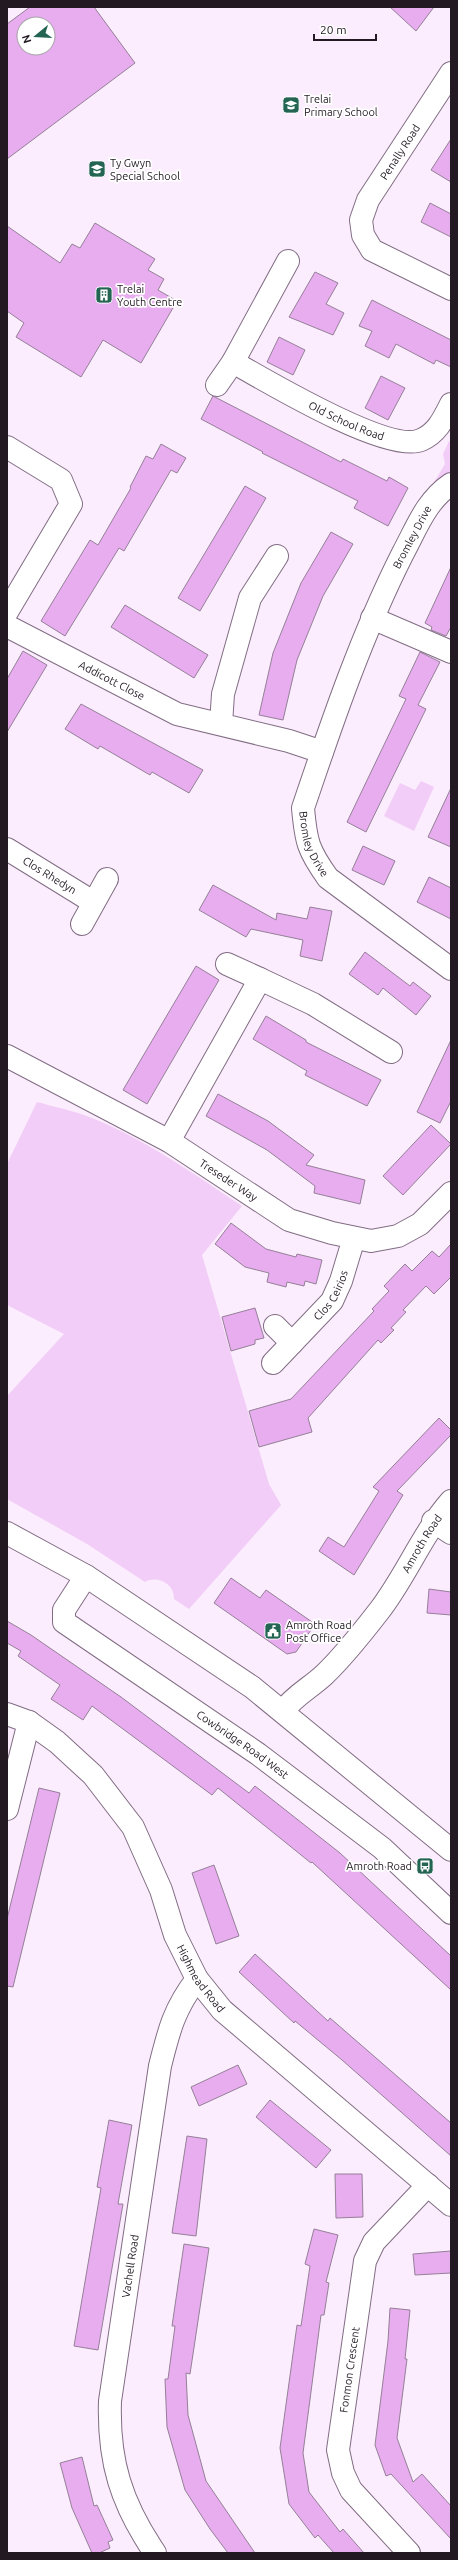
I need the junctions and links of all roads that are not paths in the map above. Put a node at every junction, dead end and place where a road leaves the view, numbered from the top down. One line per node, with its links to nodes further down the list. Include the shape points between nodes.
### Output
1 (451, 73): 3 (main road, Penally Road, via 368,200 361,220 363,235 372,250)
2 (288, 261): 4 (main road)
3 (451, 289)
4 (233, 362): 5 (main road); 6 (main road, Old School Road, via 320,411 398,442 420,441 438,429)
5 (217, 385)
6 (451, 404)
7 (7, 447): 10 (main road, via 61,480 71,504)
8 (451, 484): 11 (main road, Bromley Drive, via 428,505)
9 (277, 556): 14 (main road, via 250,598 223,694)
10 (7, 612)
11 (372, 618): 13 (main road); 15 (main road, Bromley Drive)
12 (7, 626): 14 (main road, Addicott Close, via 177,714)
13 (451, 652)
14 (221, 724): 15 (main road, Addicott Close)
15 (322, 752): 21 (main road, Bromley Drive, via 303,808 305,839 315,860 328,878)
16 (7, 849): 18 (main road, Clos Rhedyn)
17 (106, 879): 18 (main road)
18 (93, 902): 19 (main road)
19 (82, 924)
20 (228, 964): 22 (main road)
21 (451, 969)
22 (260, 979): 23 (main road, via 313,1004); 25 (main road)
23 (391, 1052)
24 (7, 1056): 25 (main road, Treseder Way)
25 (169, 1141): 27 (main road, Treseder Way, via 289,1220)
26 (451, 1193): 27 (main road, Treseder Way, via 420,1224 398,1236 370,1241)
27 (354, 1238): 29 (main road, Clos Ceirios, via 332,1301)
28 (275, 1326): 29 (main road)
29 (292, 1343): 30 (main road, Clos Ceirios)
30 (273, 1363)
31 (451, 1501): 32 (main road, Amroth Road)
32 (433, 1521): 34 (main road); 36 (main road, Amroth Road, via 380,1610 324,1675 292,1699)
33 (7, 1533): 35 (main road)
34 (451, 1534)
35 (86, 1576): 36 (main road); 41 (main road, Cowbridge Road West, via 64,1610 64,1622 258,1754 382,1848)
36 (283, 1711): 40 (main road)
37 (7, 1714): 38 (main road, Highmead Road)
38 (29, 1722): 39 (main road); 42 (main road, Highmead Road, via 57,1742 93,1775 133,1827 161,1890 175,1935)
39 (7, 1809)
40 (451, 1850)
41 (451, 1913)
42 (197, 1979): 43 (main road, Highmead Road, via 228,2015); 45 (main road, Vachell Road, via 184,1996 171,2022 160,2066 110,2401 110,2443 120,2486 131,2514)
43 (428, 2185): 44 (main road, Highmead Road); 46 (main road, Fonmon Crescent, via 374,2242 366,2261 338,2450 343,2473 351,2490)
44 (451, 2205)
45 (155, 2553)
46 (409, 2553)

